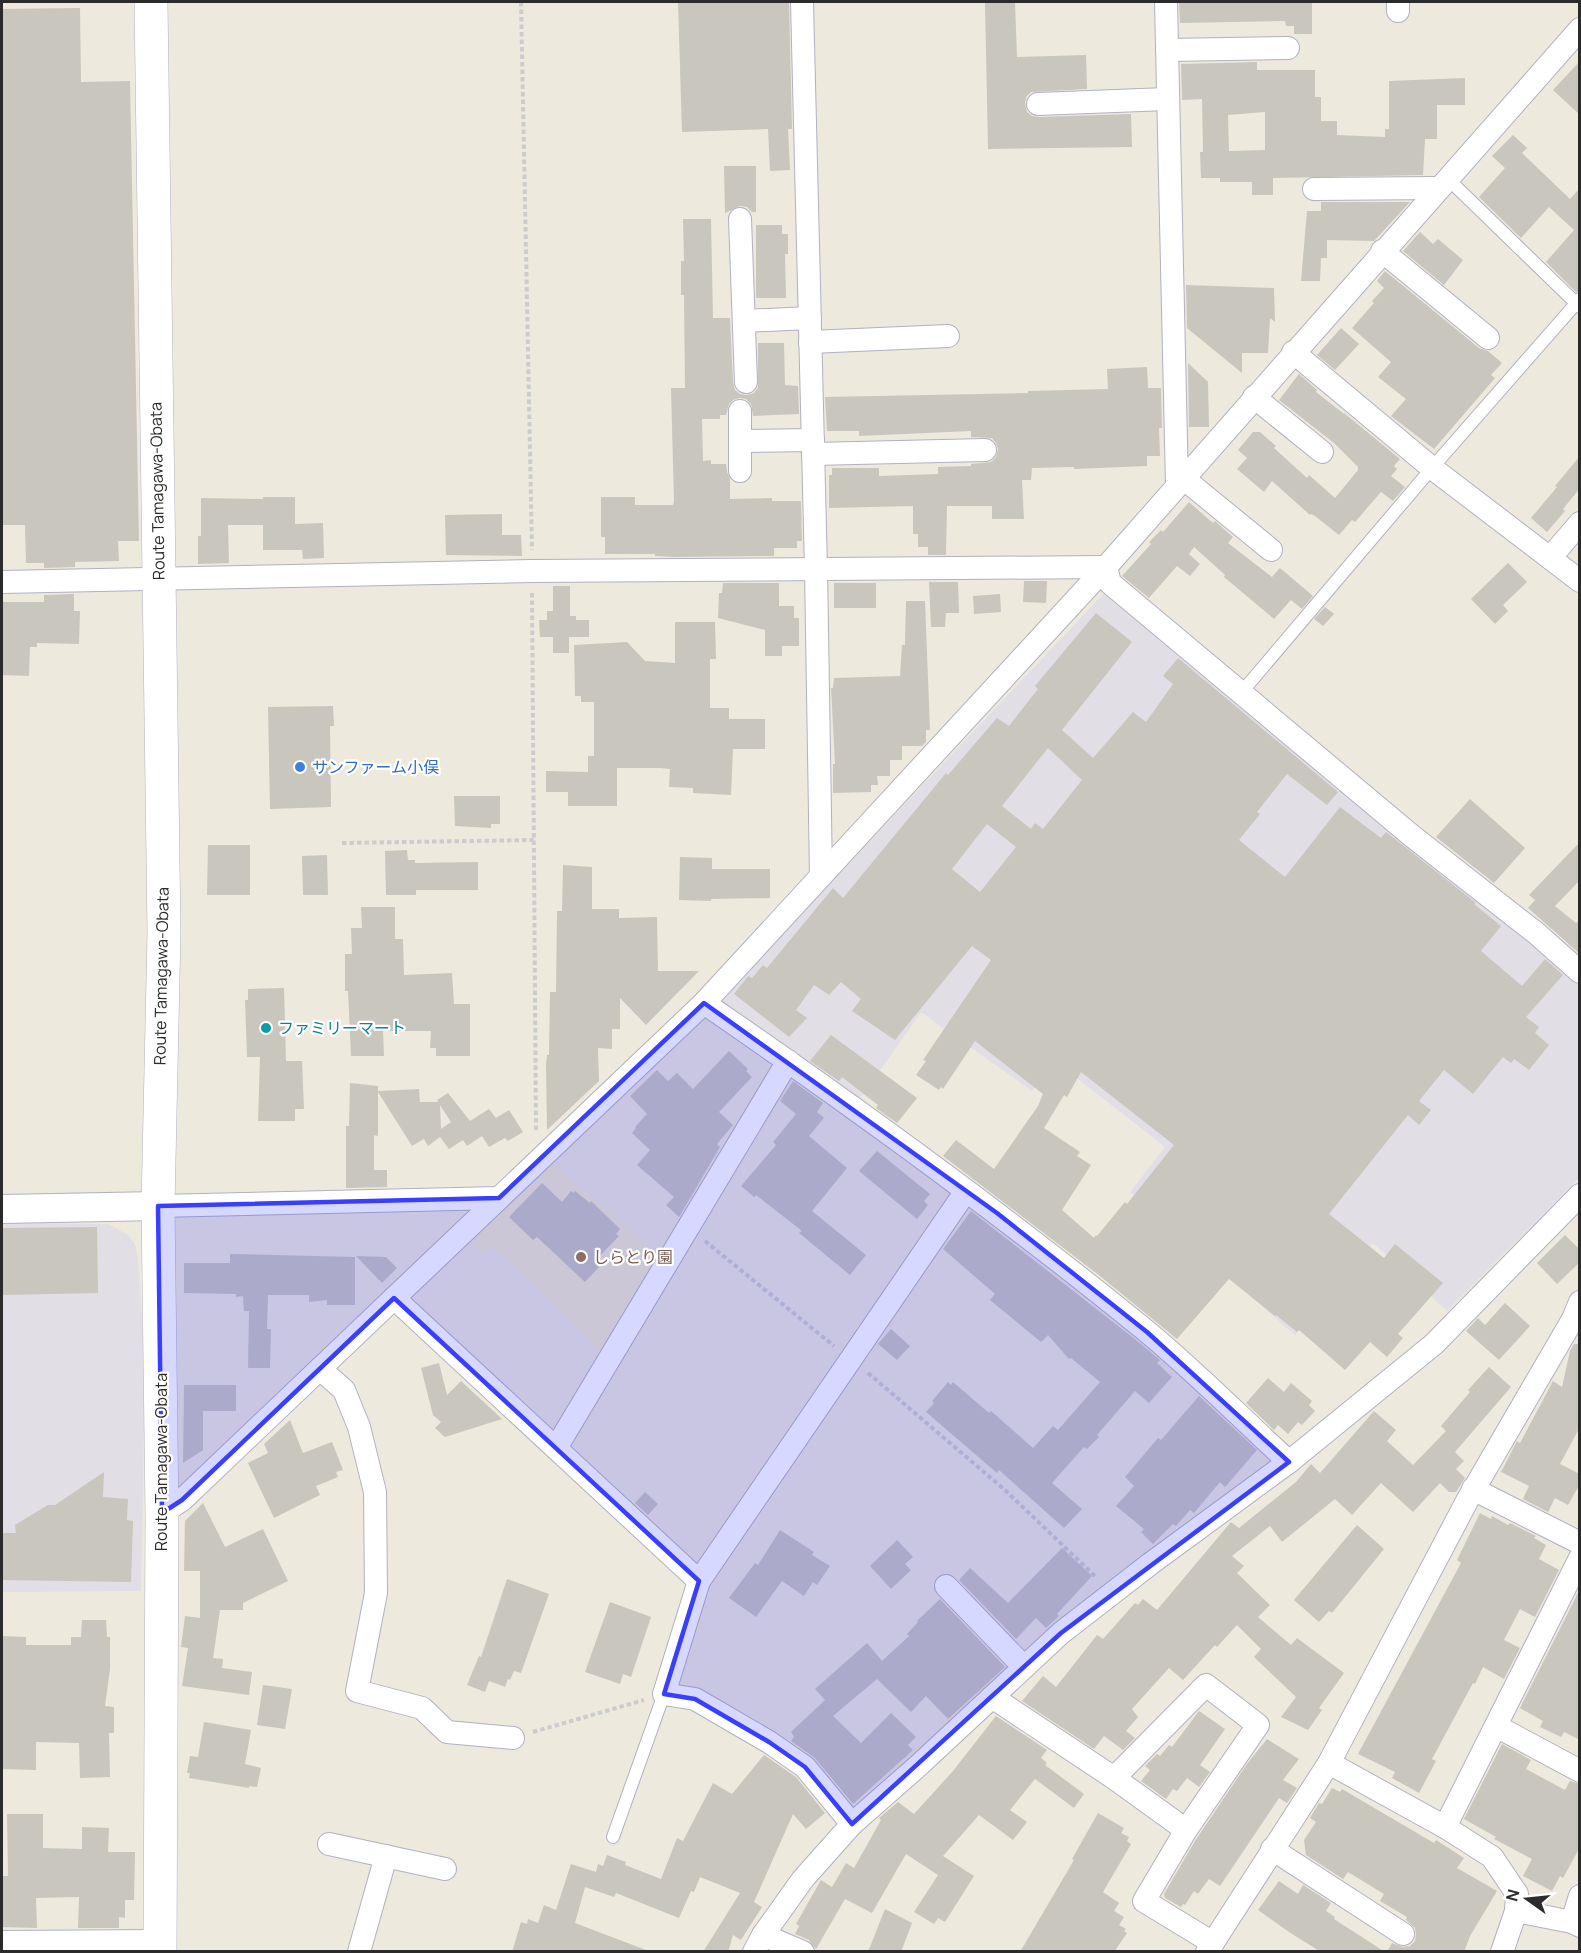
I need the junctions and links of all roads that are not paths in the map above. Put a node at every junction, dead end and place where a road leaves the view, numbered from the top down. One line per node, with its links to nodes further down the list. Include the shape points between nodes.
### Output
1 (151, 2): 35 (main road, Route Tamagawa-Obata)
2 (802, 2): 14 (street)
3 (1166, 2): 6 (street)
4 (1580, 28): 9 (street)
5 (1288, 48): 6 (street)
6 (1167, 50): 7 (street)
7 (1167, 99): 8 (street); 29 (street)
8 (1038, 104)
9 (1443, 183): 10 (street); 12 (street); 13 (lane)
10 (1314, 189)
11 (740, 219): 15 (street)
12 (1383, 251): 17 (street); 19 (street)
13 (1578, 303): 27 (lane)
14 (810, 318): 15 (street); 18 (street)
15 (744, 321): 20 (street)
16 (948, 336): 18 (street)
17 (1488, 338)
18 (810, 342): 24 (street)
19 (1293, 352): 21 (street); 27 (street)
20 (746, 382)
21 (1254, 397): 26 (street); 29 (street)
22 (740, 411): 23 (street)
23 (740, 441): 24 (street); 28 (street)
24 (813, 447): 25 (street); 34 (street)
25 (984, 450)
26 (1322, 452)
27 (1432, 468): 32 (street); 38 (lane)
28 (740, 471)
29 (1180, 482): 31 (street); 33 (street)
30 (1580, 523): 32 (street)
31 (1271, 550)
32 (1550, 558): 36 (street)
33 (1106, 567): 34 (street); 38 (street, via 1110,583); 39 (street)
34 (816, 569): 35 (street); 39 (street)
35 (159, 579): 37 (street); 46 (main road, Route Tamagawa-Obata, via 164,964)
36 (1580, 581)
37 (2, 582)
38 (1241, 693): 40 (street)
39 (820, 876): 41 (street)
40 (1580, 972)
41 (704, 1003): 42 (street); 45 (street)
42 (788, 1061): 43 (street); 51 (street)
43 (966, 1191): 52 (street, via 1147,1332); 57 (street)
44 (1580, 1195): 52 (street, via 1434,1344)
45 (499, 1198): 46 (street); 48 (street)
46 (158, 1206): 47 (street); 54 (main road, Route Tamagawa-Obata)
47 (2, 1209)
48 (394, 1298): 50 (street); 51 (street)
49 (1580, 1302): 53 (street)
50 (320, 1369): 54 (street, via 182,1500); 63 (street, via 344,1390 359,1427 375,1492 376,1593 357,1691 422,1708 447,1732)
51 (556, 1448): 57 (street)
52 (1288, 1462): 59 (street, via 1061,1633)
53 (1473, 1489): 55 (street); 64 (street)
54 (162, 1513): 81 (main road, Route Tamagawa-Obata)
55 (1580, 1543)
56 (1580, 1558): 62 (street)
57 (699, 1581): 60 (street)
58 (946, 1586): 59 (street)
59 (1024, 1667): 61 (street)
60 (664, 1694): 67 (street, via 695,1699 769,1742 805,1767); 70 (lane)
61 (992, 1697): 66 (street); 67 (street)
62 (1496, 1726): 65 (street); 68 (street)
63 (513, 1738)
64 (1329, 1763): 68 (street); 72 (street)
65 (1580, 1771)
66 (1114, 1778): 69 (street); 69 (street, via 1206,1685 1258,1725)
67 (852, 1824): 80 (street, via 803,1879)
68 (1445, 1827): 76 (street, via 1492,1857 1517,1894)
69 (1186, 1830): 82 (street, via 1144,1901)
70 (613, 1837)
71 (329, 1844): 73 (street)
72 (1272, 1849): 78 (street); 82 (street)
73 (386, 1856): 74 (street); 83 (street)
74 (445, 1869)
75 (1580, 1896): 77 (street)
76 (1516, 1911): 77 (street); 85 (street)
77 (1576, 1924)
78 (1403, 1934)
79 (2, 1942): 81 (street)
80 (759, 1943): 84 (street)
81 (160, 1946)
82 (1210, 1947)
83 (359, 1952)
84 (803, 1952)
85 (1502, 1952)

